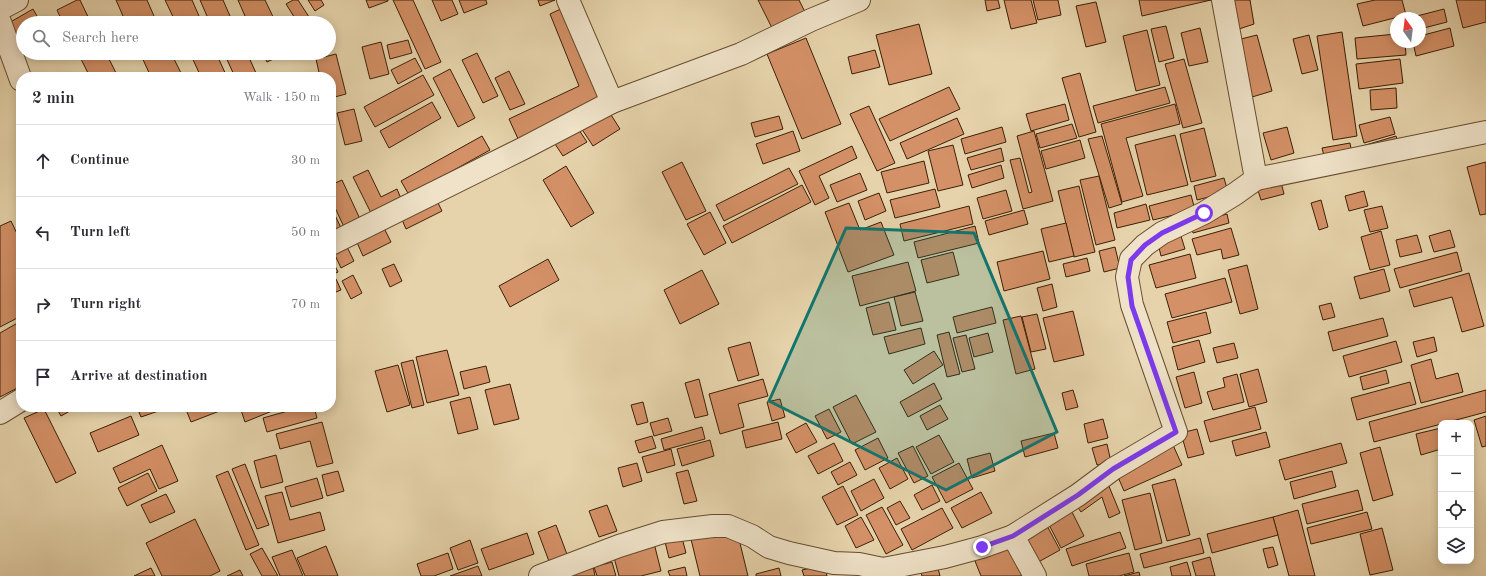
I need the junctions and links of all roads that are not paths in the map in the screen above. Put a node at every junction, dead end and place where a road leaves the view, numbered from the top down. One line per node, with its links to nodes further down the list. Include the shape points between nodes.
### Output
1 (17, 0): 5 (street)
2 (568, 0): 8 (street)
3 (859, 0): 8 (street, via 741,54)
4 (1223, 0): 10 (street)
5 (0, 9)
6 (0, 22): 7 (street)
7 (18, 72)
8 (612, 102): 11 (street)
9 (1486, 132): 10 (street)
10 (1256, 179): 14 (street, via 1204,213 1162,233 1145,245 1131,260 1128,277 1132,306 1176,432 1113,469 1078,495)
11 (336, 242)
12 (16, 403): 13 (street)
13 (0, 413)
14 (1013, 536): 15 (street, via 945,557); 17 (street)
15 (871, 571): 16 (street, via 859,564 834,563 789,553 768,546 728,526 713,526 663,532)
16 (540, 576)
17 (1035, 576)

